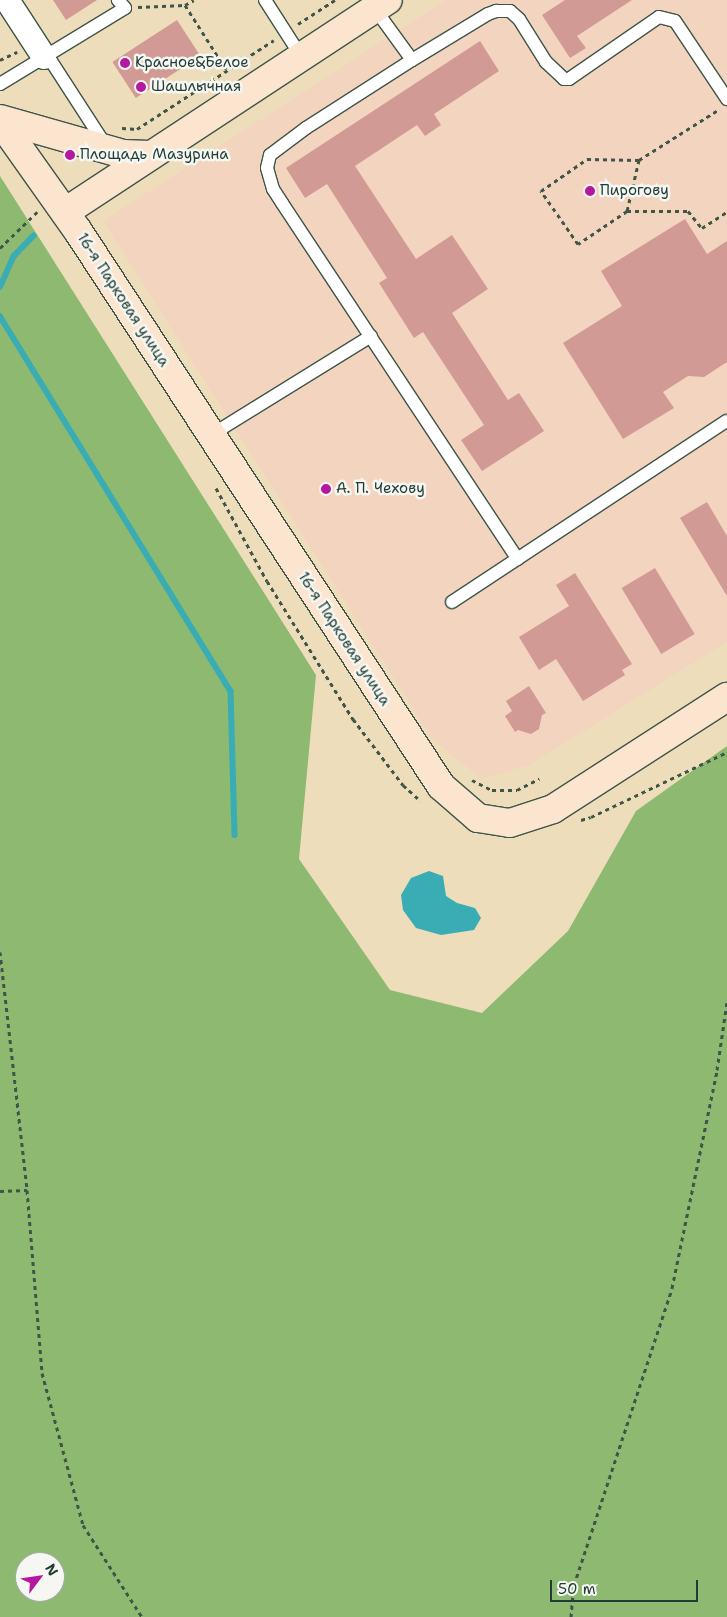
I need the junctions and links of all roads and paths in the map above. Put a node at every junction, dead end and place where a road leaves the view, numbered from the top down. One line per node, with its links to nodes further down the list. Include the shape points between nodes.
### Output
1 (8, 0): 8 (street)
2 (194, 0): 6 (path)
3 (265, 0): 7 (lane)
4 (121, 4): 6 (path); 8 (lane)
5 (381, 4): 7 (main road); 9 (lane)
6 (185, 5): 14 (path, via 227,71 137,130)
7 (302, 56): 15 (main road)
8 (44, 57): 10 (lane); 14 (lane, via 51,61)
9 (412, 60): 11 (lane, via 496,10 510,11 519,19 555,73 569,79 659,17 675,20); 21 (lane, via 306,128 270,155 267,168 273,189)
10 (0, 84)
11 (727, 99)
12 (719, 109): 16 (path)
13 (0, 120): 14 (main road); 17 (main road, 16-я Парковая улица)
14 (114, 138): 15 (main road, via 123,154)
15 (150, 155): 17 (main road)
16 (639, 160): 18 (path); 18 (path, via 587,158 542,191 578,244)
17 (60, 205): 20 (path); 23 (main road, 16-я Парковая улица)
18 (627, 212): 19 (path, via 688,211 702,228)
19 (727, 212)
20 (0, 248)
21 (371, 336): 23 (lane); 24 (lane)
22 (727, 421): 24 (lane)
23 (211, 435): 26 (main road, 16-я Парковая улица, via 441,786 478,818 510,823 553,809)
24 (518, 559): 25 (lane)
25 (452, 602)
26 (727, 697)
27 (0, 952): 29 (path)
28 (727, 1002): 32 (path, via 717,1070 672,1288 574,1585)
29 (26, 1190): 30 (path); 31 (path, via 42,1373 80,1516)
30 (0, 1191)
31 (142, 1617)
32 (571, 1617)

